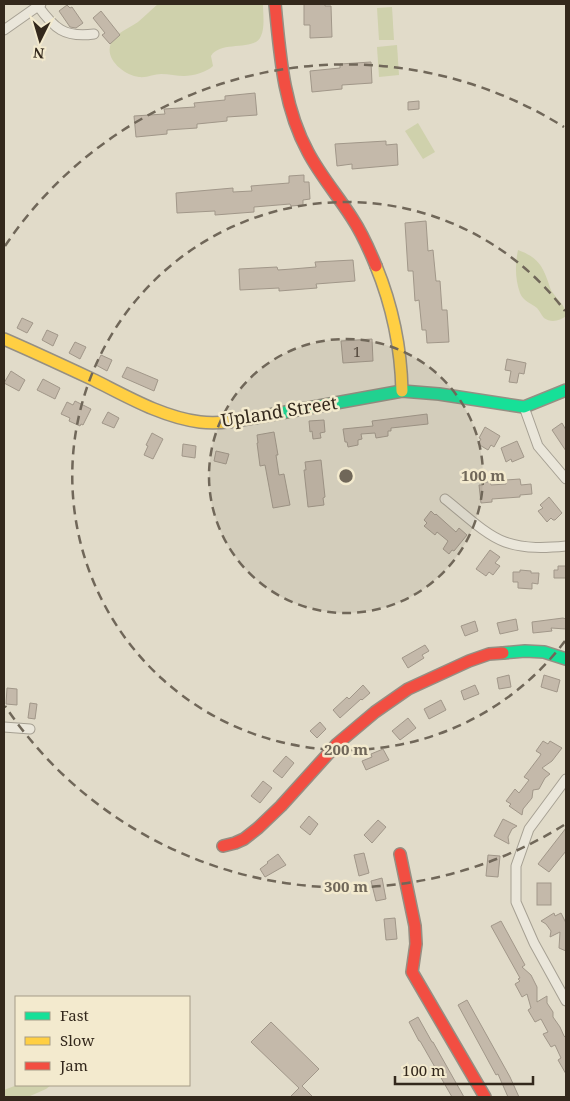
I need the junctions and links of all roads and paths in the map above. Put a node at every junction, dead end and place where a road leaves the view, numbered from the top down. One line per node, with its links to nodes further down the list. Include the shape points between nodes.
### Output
1 (276, 4): 7 (street, via 278,42 290,109 317,169 356,224 373,257 393,319)
2 (39, 5): 3 (street); 4 (street, via 61,30)
3 (4, 30)
4 (94, 34)
5 (4, 339): 7 (street, Upland Street, via 139,402 178,418 202,422 247,419)
6 (566, 390): 8 (street)
7 (402, 391): 8 (street, Upland Street)
8 (524, 407): 9 (street, via 538,446)
9 (566, 479)
10 (445, 499): 11 (street, via 504,542 541,548)
11 (566, 546)
12 (566, 659): 16 (street, via 544,652 489,654 408,689 337,744 258,828 244,839)
13 (4, 727): 14 (street)
14 (30, 729)
15 (566, 779): 18 (street, via 529,829 516,866 516,902)
16 (222, 846)
17 (400, 854): 19 (street, via 415,926 412,972)
18 (566, 1001)
19 (485, 1097)

